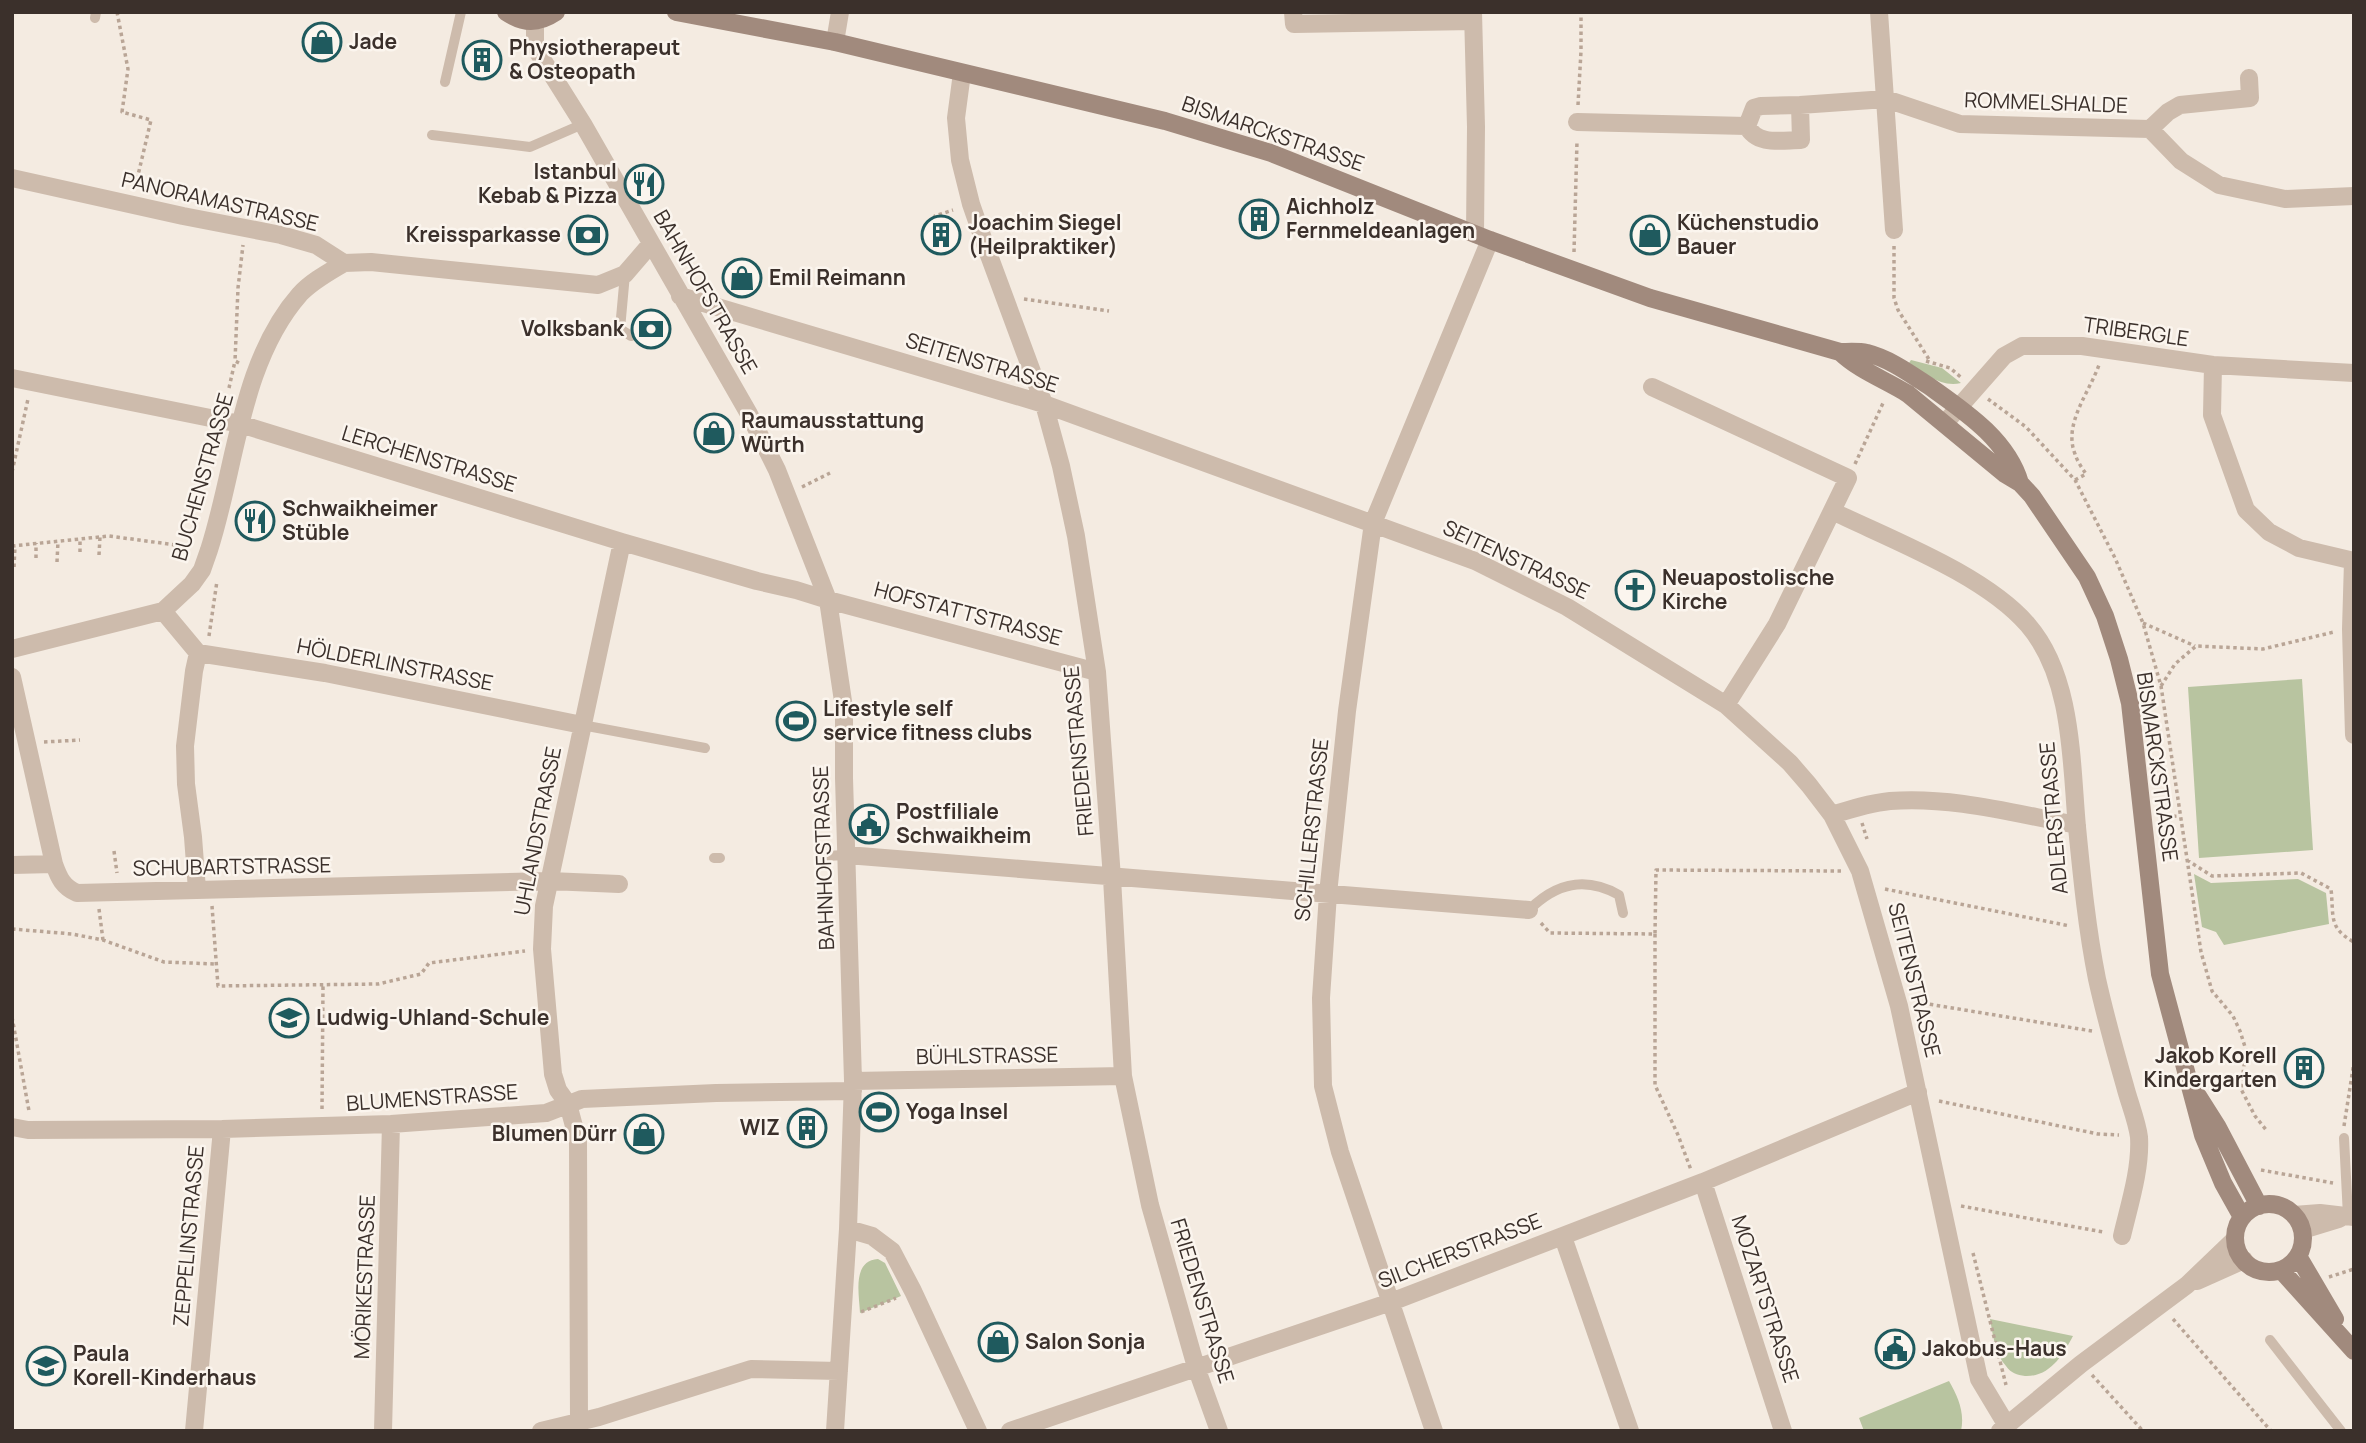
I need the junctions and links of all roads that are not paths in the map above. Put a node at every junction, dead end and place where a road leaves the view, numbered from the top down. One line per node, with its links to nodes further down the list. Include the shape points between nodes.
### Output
1 (461, 12): 13 (lane)
2 (506, 12): 9 (street)
3 (556, 12): 9 (street)
4 (676, 12): 10 (street, BISMARCKSTRASSE)
5 (840, 12): 10 (street)
6 (1293, 12): 8 (street, via 1294,24)
7 (1879, 12): 14 (street)
8 (1473, 17): 24 (street, SCHILLERSTRASSE)
9 (534, 22): 17 (street, BAHNHOFSTRASSE, via 539,54)
10 (835, 42): 11 (street, BISMARCKSTRASSE)
11 (962, 73): 24 (street, BISMARCKSTRASSE, via 1166,121 1271,153); 35 (street, FRIEDENSTRASSE, via 956,118 960,160 971,204)
12 (2249, 78): 19 (street, via 2250,98 2180,105)
13 (445, 82)
14 (1886, 99): 15 (street, ROMMELSHALDE); 19 (street, ROMMELSHALDE, via 1960,124); 23 (street)
15 (1800, 105): 18 (street, ROMMELSHALDE, via 1754,108); 18 (street, via 1801,140 1760,139)
16 (1577, 122): 18 (street)
17 (583, 124): 20 (lane, via 530,147); 25 (street, BAHNHOFSTRASSE)
18 (1747, 126)
19 (2150, 129): 22 (street, ROMMELSHALDE, via 2181,161 2220,186 2285,200)
20 (432, 135)
21 (12, 178): 26 (street, PANORAMASTRASSE, via 281,235 316,245)
22 (2354, 196)
23 (1894, 230)
24 (1483, 237): 30 (street, BISMARCKSTRASSE, via 1675,306); 41 (street, SCHILLERSTRASSE)
25 (650, 245): 27 (street); 28 (street, BAHNHOFSTRASSE)
26 (344, 263): 27 (street, via 598,285); 38 (street, BUCHENSTRASSE, via 301,293 278,325)
27 (625, 274): 29 (lane, via 620,328)
28 (680, 296): 35 (street, SEITENSTRASSE); 44 (street, BAHNHOFSTRASSE, via 749,414 786,492)
29 (631, 336)
30 (1839, 352): 36 (street, BISMARCKSTRASSE, via 1866,353 1899,365); 37 (street, BISMARCKSTRASSE)
31 (2213, 365): 32 (street, TRIBERGLE); 36 (street, TRIBERGLE, via 2081,346 2022,346 2004,356); 43 (street, via 2212,415 2246,510 2269,532 2299,548)
32 (2354, 373)
33 (12, 377): 38 (street, LERCHENSTRASSE)
34 (1652, 387): 40 (street, via 1848,478)
35 (1044, 404): 41 (street, SEITENSTRASSE); 49 (street, FRIEDENSTRASSE, via 1076,536)
36 (1959, 407): 37 (street, TRIBERGLE); 39 (street, BISMARCKSTRASSE, via 1986,430 2015,468)
37 (1945, 423): 39 (street, BISMARCKSTRASSE)
38 (240, 424): 42 (street, LERCHENSTRASSE); 45 (street, BUCHENSTRASSE, via 202,570)
39 (2020, 483): 69 (street, BISMARCKSTRASSE, via 2087,577 2119,659 2130,704 2160,974)
40 (1832, 511): 51 (street, via 1777,624); 56 (street, ADLERSTRASSE, via 1978,583 2029,626 2050,663 2063,700)
41 (1373, 523): 51 (street, SEITENSTRASSE, via 1475,561 1567,607); 65 (street, SCHILLERSTRASSE)
42 (622, 542): 44 (street, LERCHENSTRASSE); 52 (street, UHLANDSTRASSE)
43 (2353, 561): 48 (street)
44 (828, 600): 49 (street, HOFSTATTSTRASSE); 57 (street, BAHNHOFSTRASSE, via 844,708)
45 (163, 611): 46 (street, BUCHENSTRASSE); 47 (street)
46 (12, 649)
47 (198, 653): 52 (street, HÖLDERLINSTRASSE, via 325,673); 64 (street, via 185,746 186,784)
48 (2353, 671): 53 (street)
49 (1097, 672): 61 (street, FRIEDENSTRASSE)
50 (12, 677): 59 (street, SCHUBARTSTRASSE)
51 (1726, 705): 55 (street, SEITENSTRASSE, via 1790,763)
52 (582, 725): 54 (lane); 62 (street, UHLANDSTRASSE)
53 (2354, 735)
54 (705, 748)
55 (1832, 815): 56 (street, via 1889,801 1927,801); 71 (street, SEITENSTRASSE, via 1860,871 1899,1006)
56 (2077, 825): 83 (street, ADLERSTRASSE, via 2098,981 2138,1137 2134,1185)
57 (847, 855): 58 (lane); 61 (street); 70 (street, BAHNHOFSTRASSE)
58 (824, 856)
59 (54, 864): 60 (street); 64 (street, SCHUBARTSTRASSE, via 67,889 77,893)
60 (12, 865)
61 (1112, 878): 65 (street); 68 (street, FRIEDENSTRASSE)
62 (550, 881): 63 (street, SCHUBARTSTRASSE); 64 (street, SCHUBARTSTRASSE); 72 (street, UHLANDSTRASSE, via 542,949 553,1074)
63 (619, 884)
64 (204, 890)
65 (1328, 894): 66 (street); 90 (street, SCHILLERSTRASSE, via 1321,998 1323,1086 1340,1152)
66 (1529, 910): 67 (lane, via 1565,885 1589,884 1619,895)
67 (1623, 913)
68 (1123, 1076): 70 (street, BÜHLSTRASSE); 93 (street, FRIEDENSTRASSE, via 1150,1205)
69 (2189, 1081): 78 (street, BISMARCKSTRASSE); 80 (street, BISMARCKSTRASSE, via 2203,1135)
70 (853, 1086): 72 (street, BLUMENSTRASSE, via 595,1098); 82 (street, BAHNHOFSTRASSE)
71 (1918, 1093): 77 (street, SILCHERSTRASSE); 97 (street, SEITENSTRASSE, via 1979,1379)
72 (568, 1104): 73 (street, BLUMENSTRASSE, via 546,1113); 95 (street, UHLANDSTRASSE, via 578,1141)
73 (391, 1125): 75 (street, BLUMENSTRASSE); 99 (street, MÖRIKESTRASSE)
74 (20, 1128): 75 (street, BLUMENSTRASSE)
75 (222, 1129): 98 (street, ZEPPELINSTRASSE)
76 (2344, 1138): 79 (lane)
77 (1700, 1183): 84 (street, SILCHERSTRASSE); 107 (street, MOZARTSTRASSE)
78 (2259, 1206): 80 (street); 81 (street, via 2282,1207)
79 (2351, 1216): 81 (street)
80 (2242, 1217): 85 (street)
81 (2298, 1223): 86 (street, via 2302,1247)
82 (848, 1229): 94 (street, BAHNHOFSTRASSE); 102 (street, via 872,1236 892,1251)
83 (2115, 1235)
84 (1563, 1237): 90 (street, SILCHERSTRASSE); 106 (street)
85 (2235, 1239): 87 (street); 89 (street)
86 (2298, 1256): 88 (street); 92 (street)
87 (2244, 1260): 88 (street, via 2257,1270); 89 (street)
88 (2281, 1270): 92 (street)
89 (2187, 1285): 97 (street)
90 (1391, 1302): 93 (street, SILCHERSTRASSE); 105 (street, SCHILLERSTRASSE)
91 (2270, 1340): 108 (lane)
92 (2349, 1345)
93 (1196, 1367): 103 (street, SILCHERSTRASSE); 104 (street, FRIEDENSTRASSE)
94 (839, 1371): 96 (street, via 751,1369); 101 (street, BAHNHOFSTRASSE)
95 (579, 1421): 96 (street); 100 (street)
96 (599, 1424)
97 (2003, 1427)
98 (194, 1431)
99 (383, 1431)
100 (541, 1431)
101 (835, 1431)
102 (978, 1431)
103 (1010, 1431)
104 (1219, 1431)
105 (1434, 1431)
106 (1630, 1431)
107 (1783, 1431)
108 (2341, 1431)

